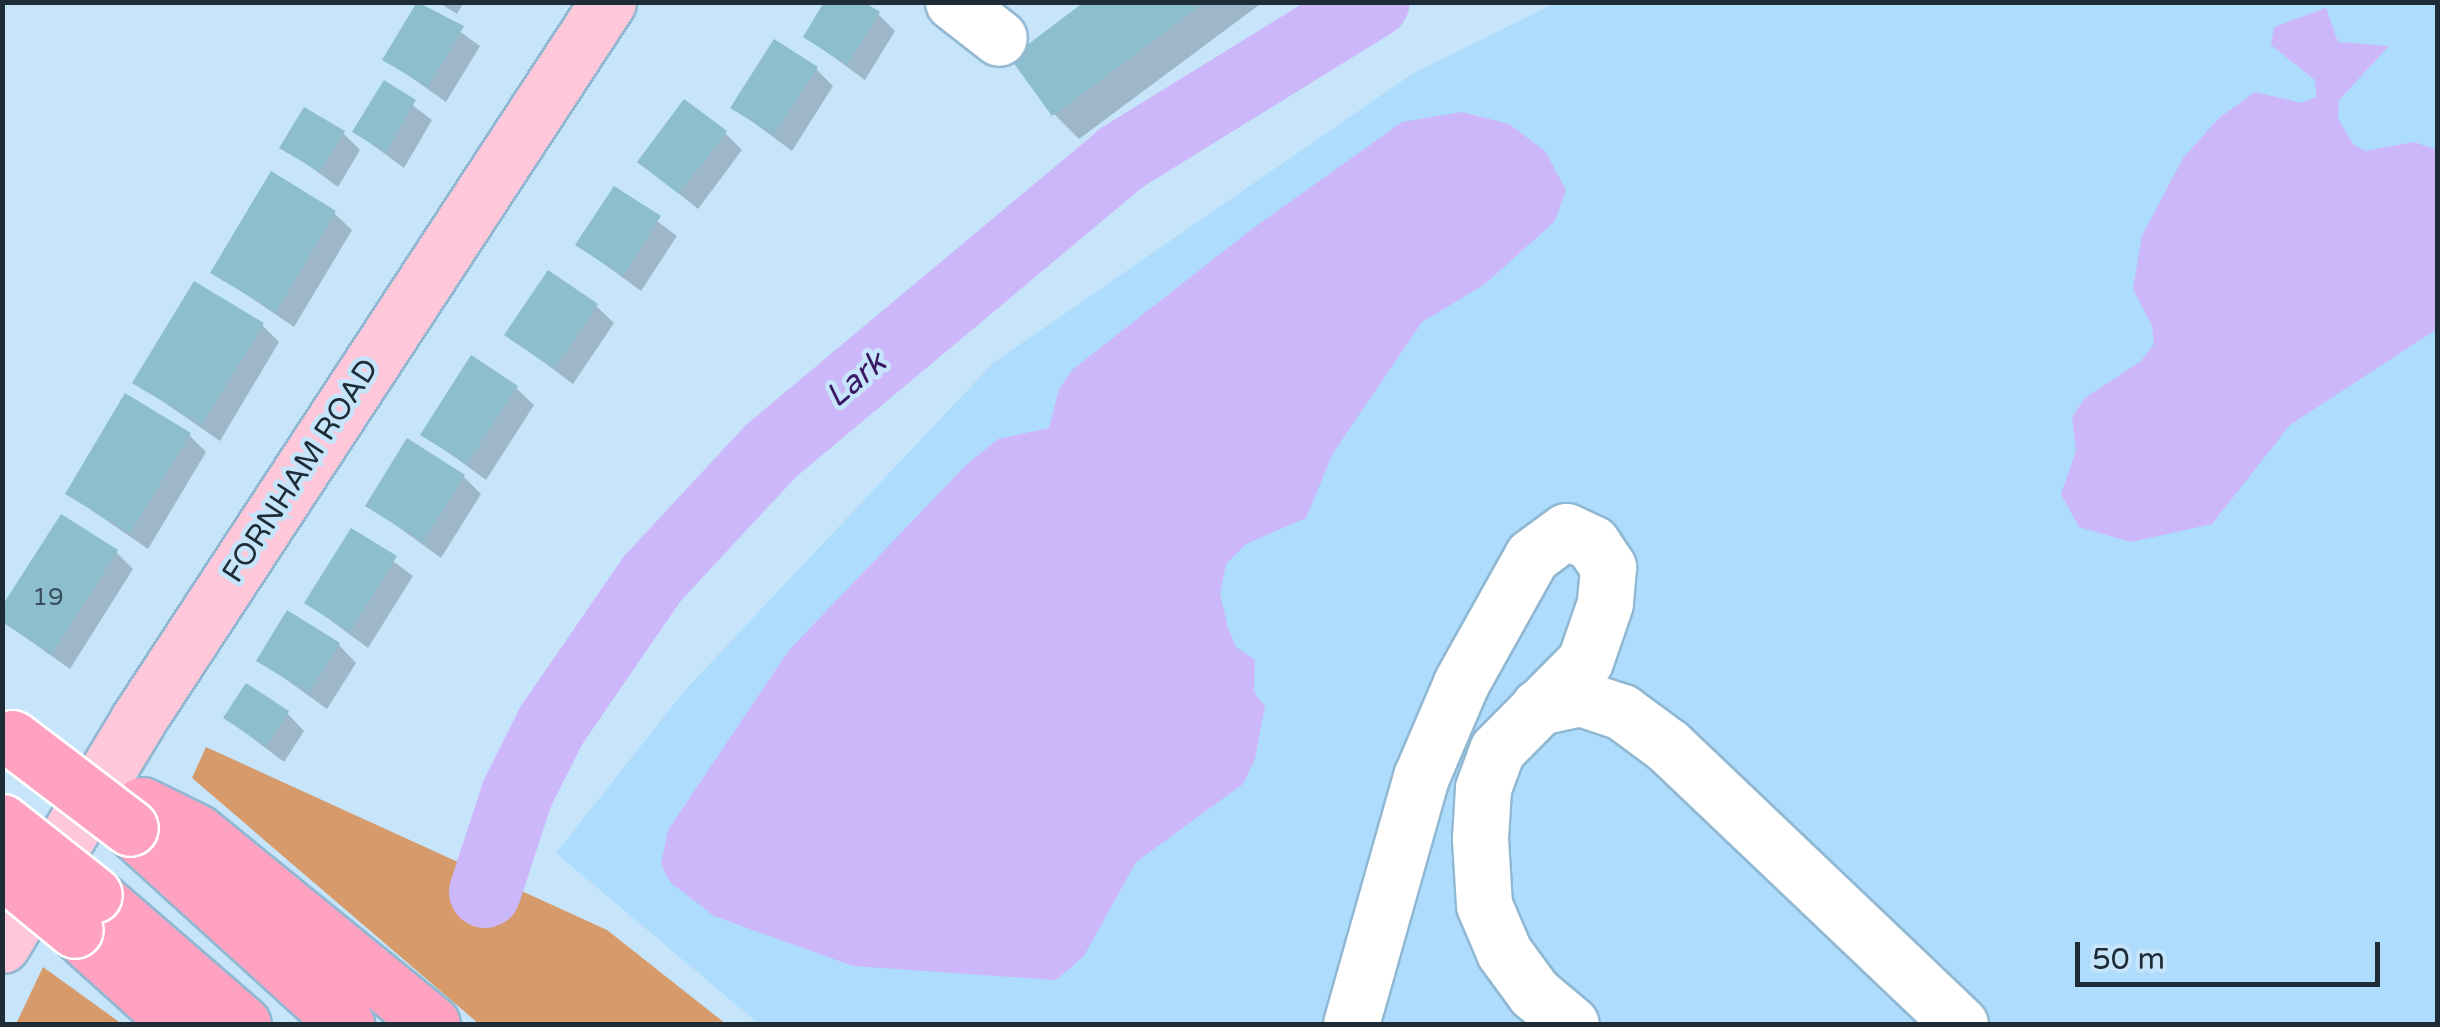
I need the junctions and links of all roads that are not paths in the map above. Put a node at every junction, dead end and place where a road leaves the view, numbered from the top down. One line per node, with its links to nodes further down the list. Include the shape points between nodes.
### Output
1 (608, 2): 10 (main road, FORNHAM ROAD, via 138,720)
2 (953, 2): 3 (street)
3 (999, 38)
4 (1538, 707): 15 (street, via 1585,661 1605,602 1608,567 1592,543 1566,531 1532,556 1461,683 1409,813); 16 (street, via 1497,750 1483,788 1484,905 1524,979); 17 (street, via 1580,698 1622,712 1668,746)
5 (7, 734): 6 (highway, bridge, via 60,775)
6 (136, 817): 13 (highway); 14 (highway, via 197,832)
7 (2, 822): 9 (highway, bridge)
8 (2, 870): 9 (highway, bridge)
9 (84, 913): 11 (highway); 12 (highway)
10 (2, 946)
11 (179, 1024)
12 (243, 1024)
13 (346, 1024)
14 (432, 1024)
15 (1351, 1024)
16 (1572, 1024)
17 (1960, 1024)

